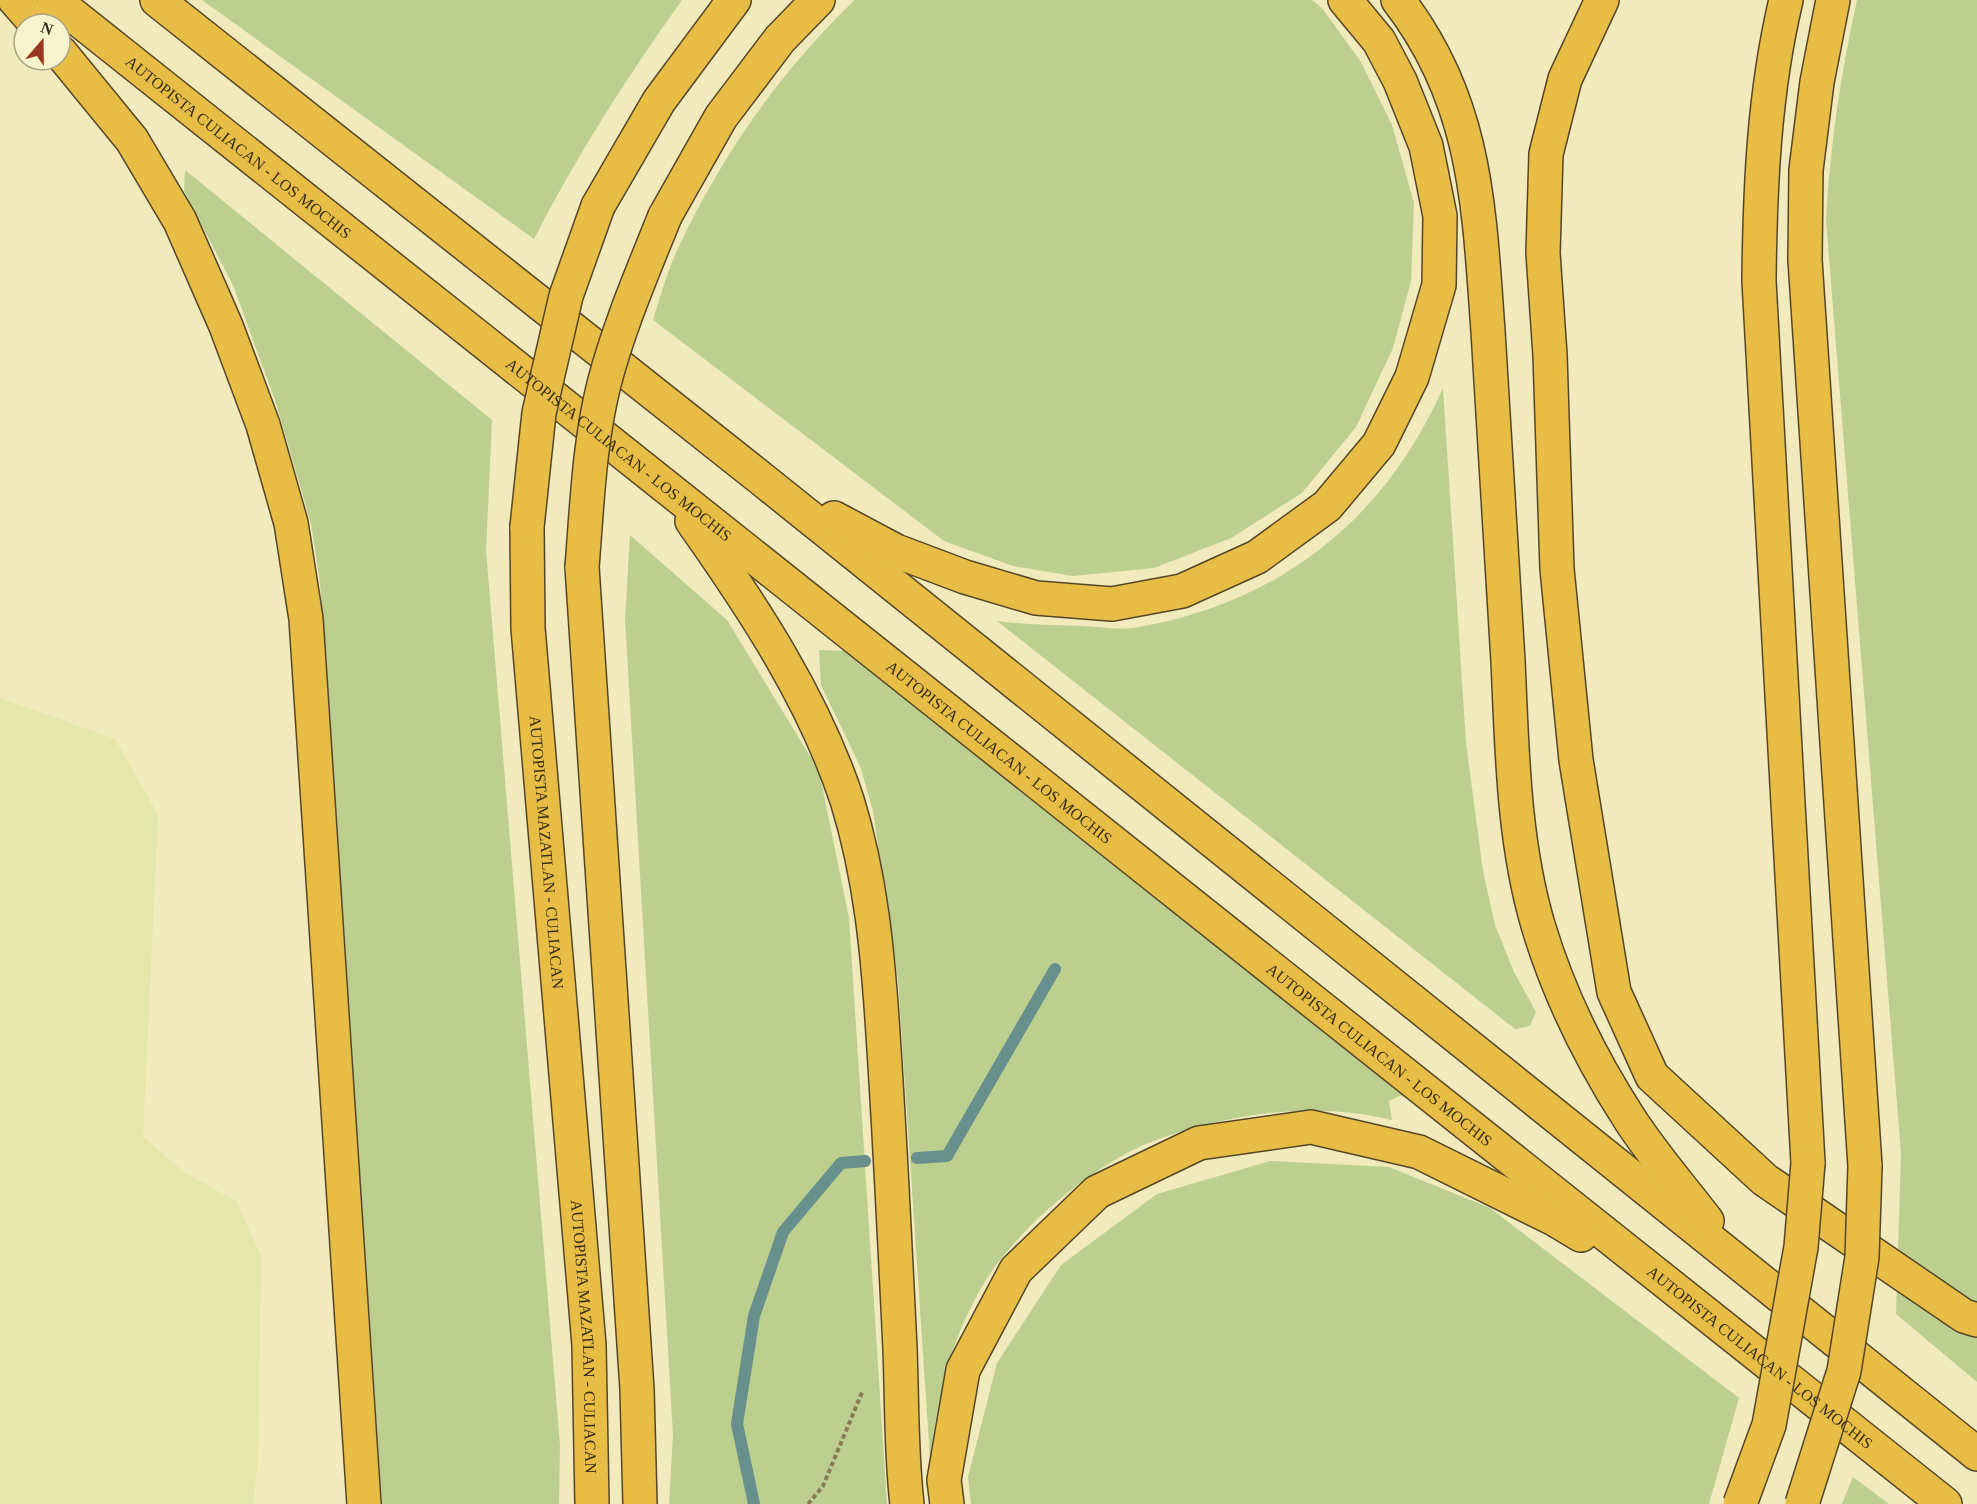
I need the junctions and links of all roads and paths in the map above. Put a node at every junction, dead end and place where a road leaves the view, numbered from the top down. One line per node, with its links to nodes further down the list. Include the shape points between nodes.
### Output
1 (15, 0): 11 (highway)
2 (54, 0): 14 (highway, AUTOPISTA CULIACAN - LOS MOCHIS)
3 (157, 0): 13 (highway)
4 (734, 0): 21 (highway, AUTOPISTA MAZATLAN - CULIACAN, bridge, via 659,101 598,206 566,296 539,413 527,527 528,628 589,1345)
5 (818, 0): 22 (highway, bridge, via 780,39 721,117 665,216 630,304 604,385 590,461 582,567 638,1389)
6 (1345, 0): 13 (highway, via 1379,41 1426,146 1440,216 1439,285 1412,377 1379,444 1327,506 1257,557 1182,591 1112,604 1036,598 965,577 896,551)
7 (1398, 0): 15 (highway, via 1415,22 1450,86 1470,153 1480,222 1513,761 1520,837 1538,924 1566,999 1629,1119)
8 (1602, 0): 17 (highway, via 1565,79 1546,154 1543,253 1557,569 1576,760 1614,992 1652,1076 1742,1160 1773,1186 1964,1316)
9 (1786, 0): 26 (highway, bridge, via 1774,48 1760,177 1759,282 1808,1163 1801,1247 1769,1425)
10 (1833, 0): 27 (highway, bridge, via 1806,170 1805,260 1865,1166 1862,1257 1844,1371)
11 (26, 12)
12 (72, 67): 20 (highway, via 132,140 180,221 226,326 263,425 291,523 306,631)
13 (763, 480): 15 (highway)
14 (668, 488): 16 (highway, AUTOPISTA CULIACAN - LOS MOCHIS); 24 (highway, via 748,600 790,670 825,741 866,869 877,945 890,1145)
15 (1737, 1261): 19 (highway)
16 (1700, 1308): 25 (highway, via 1557,1220 1419,1152 1311,1127 1199,1143 1097,1192 1017,1270 963,1370 944,1480); 28 (highway, AUTOPISTA CULIACAN - LOS MOCHIS)
17 (1977, 1320)
18 (867, 1382): 23 (path, via 823,1486)
19 (1977, 1454)
20 (364, 1504)
21 (592, 1504)
22 (640, 1504)
23 (808, 1504)
24 (907, 1504)
25 (947, 1504)
26 (1740, 1504)
27 (1802, 1504)
28 (1946, 1504)

